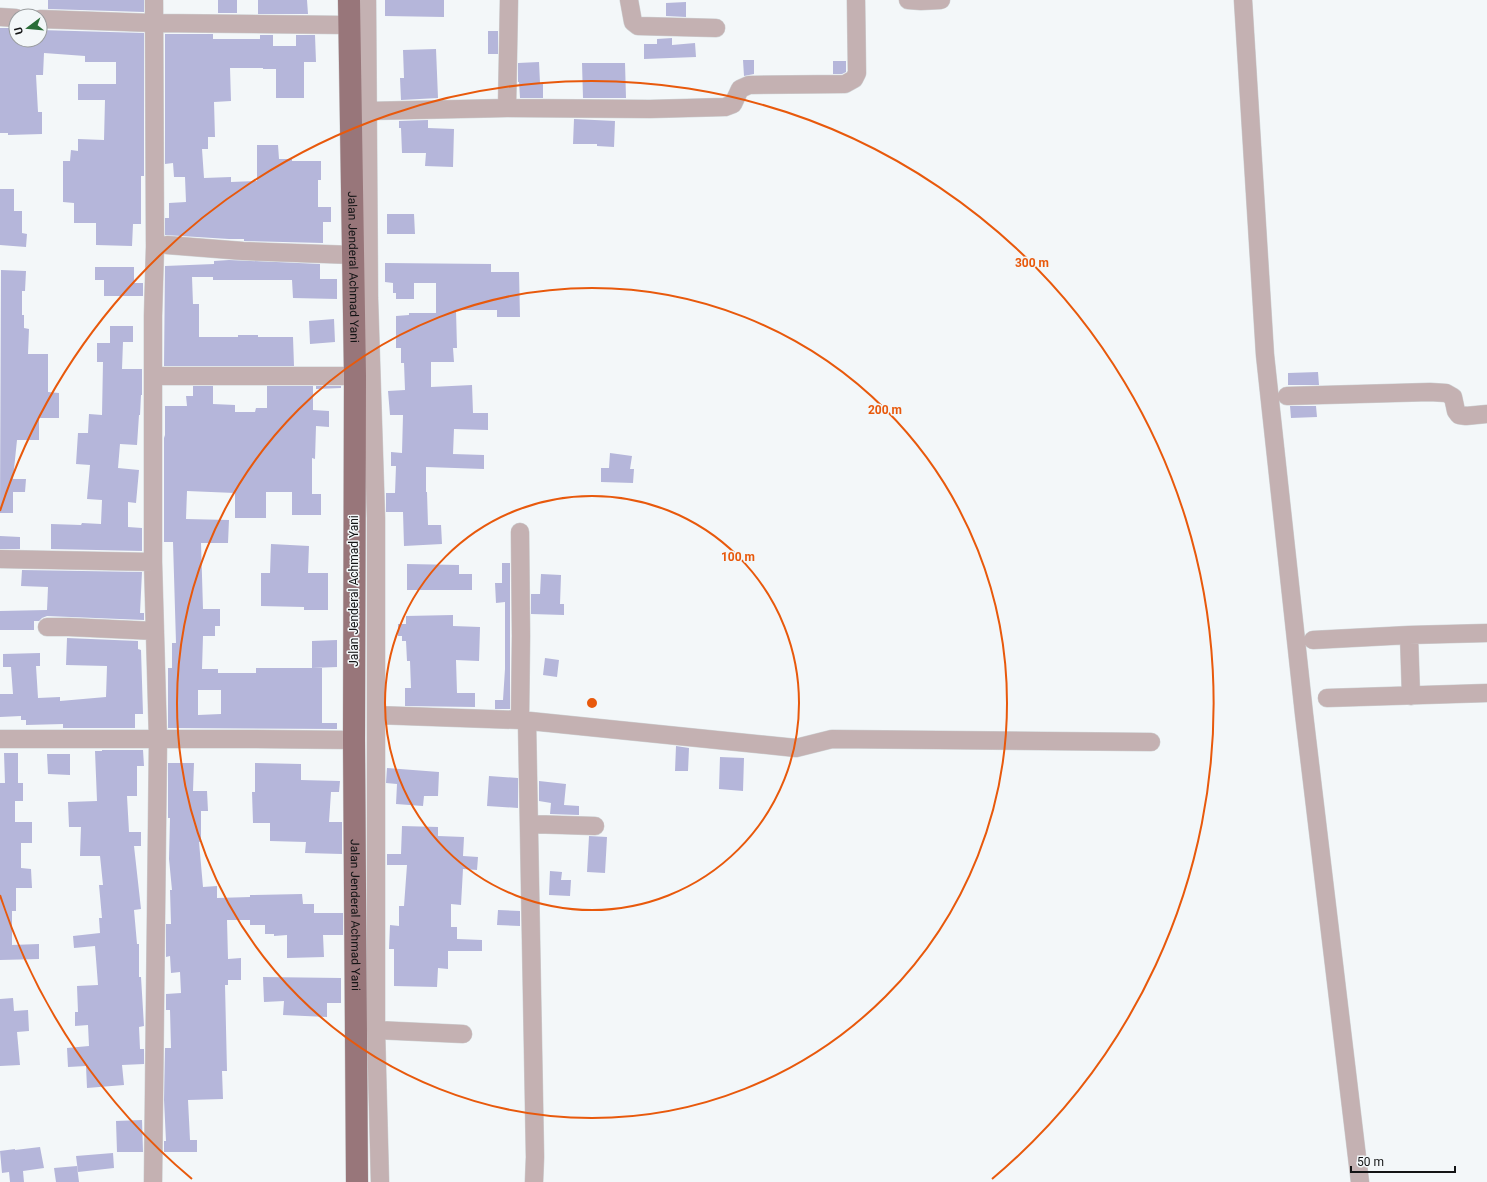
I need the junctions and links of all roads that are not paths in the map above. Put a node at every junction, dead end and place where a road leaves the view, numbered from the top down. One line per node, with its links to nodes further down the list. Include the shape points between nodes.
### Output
1 (154, 0): 11 (street)
2 (349, 0): 12 (main road, Jalan Jenderal Achmad Yani)
3 (368, 0): 15 (street)
4 (509, 0): 14 (street)
5 (629, 0): 13 (street, via 633,22 638,26)
6 (856, 0): 14 (street, via 857,73 854,79 845,84 750,85 740,89 733,104 725,107)
7 (908, 0): 8 (street)
8 (941, 0)
9 (1243, 0): 47 (street, via 1265,356 1304,714)
10 (48, 18): 11 (street)
11 (154, 23): 12 (street); 18 (street)
12 (348, 25): 17 (main road, Jalan Jenderal Achmad Yani)
13 (716, 28)
14 (507, 108): 15 (street)
15 (368, 111): 33 (street, via 369,298 376,518)
16 (167, 245): 17 (street)
17 (353, 255): 19 (main road, Jalan Jenderal Achmad Yani)
18 (153, 376): 19 (street); 24 (street)
19 (355, 376): 37 (main road, Jalan Jenderal Achmad Yani)
20 (1287, 396): 21 (street, via 1446,393 1453,396 1459,415)
21 (1487, 414)
22 (520, 532): 34 (street)
23 (0, 559): 24 (street)
24 (153, 562): 26 (street)
25 (47, 627): 26 (street)
26 (155, 631): 36 (street)
27 (1487, 633): 28 (street)
28 (1409, 635): 29 (street); 31 (street)
29 (1313, 640)
30 (1487, 693): 31 (street)
31 (1411, 696): 32 (street)
32 (1327, 698)
33 (376, 715): 34 (street); 41 (street)
34 (523, 721): 38 (street, via 796,748 832,739); 39 (street)
35 (0, 739): 36 (street)
36 (158, 740): 37 (street); 43 (street)
37 (354, 740): 44 (main road, Jalan Jenderal Achmad Yani)
38 (1151, 742)
39 (529, 824): 40 (street); 46 (street)
40 (595, 826)
41 (376, 1030): 42 (street); 45 (street)
42 (463, 1034)
43 (153, 1182)
44 (357, 1182)
45 (380, 1182)
46 (534, 1182)
47 (1360, 1182)

